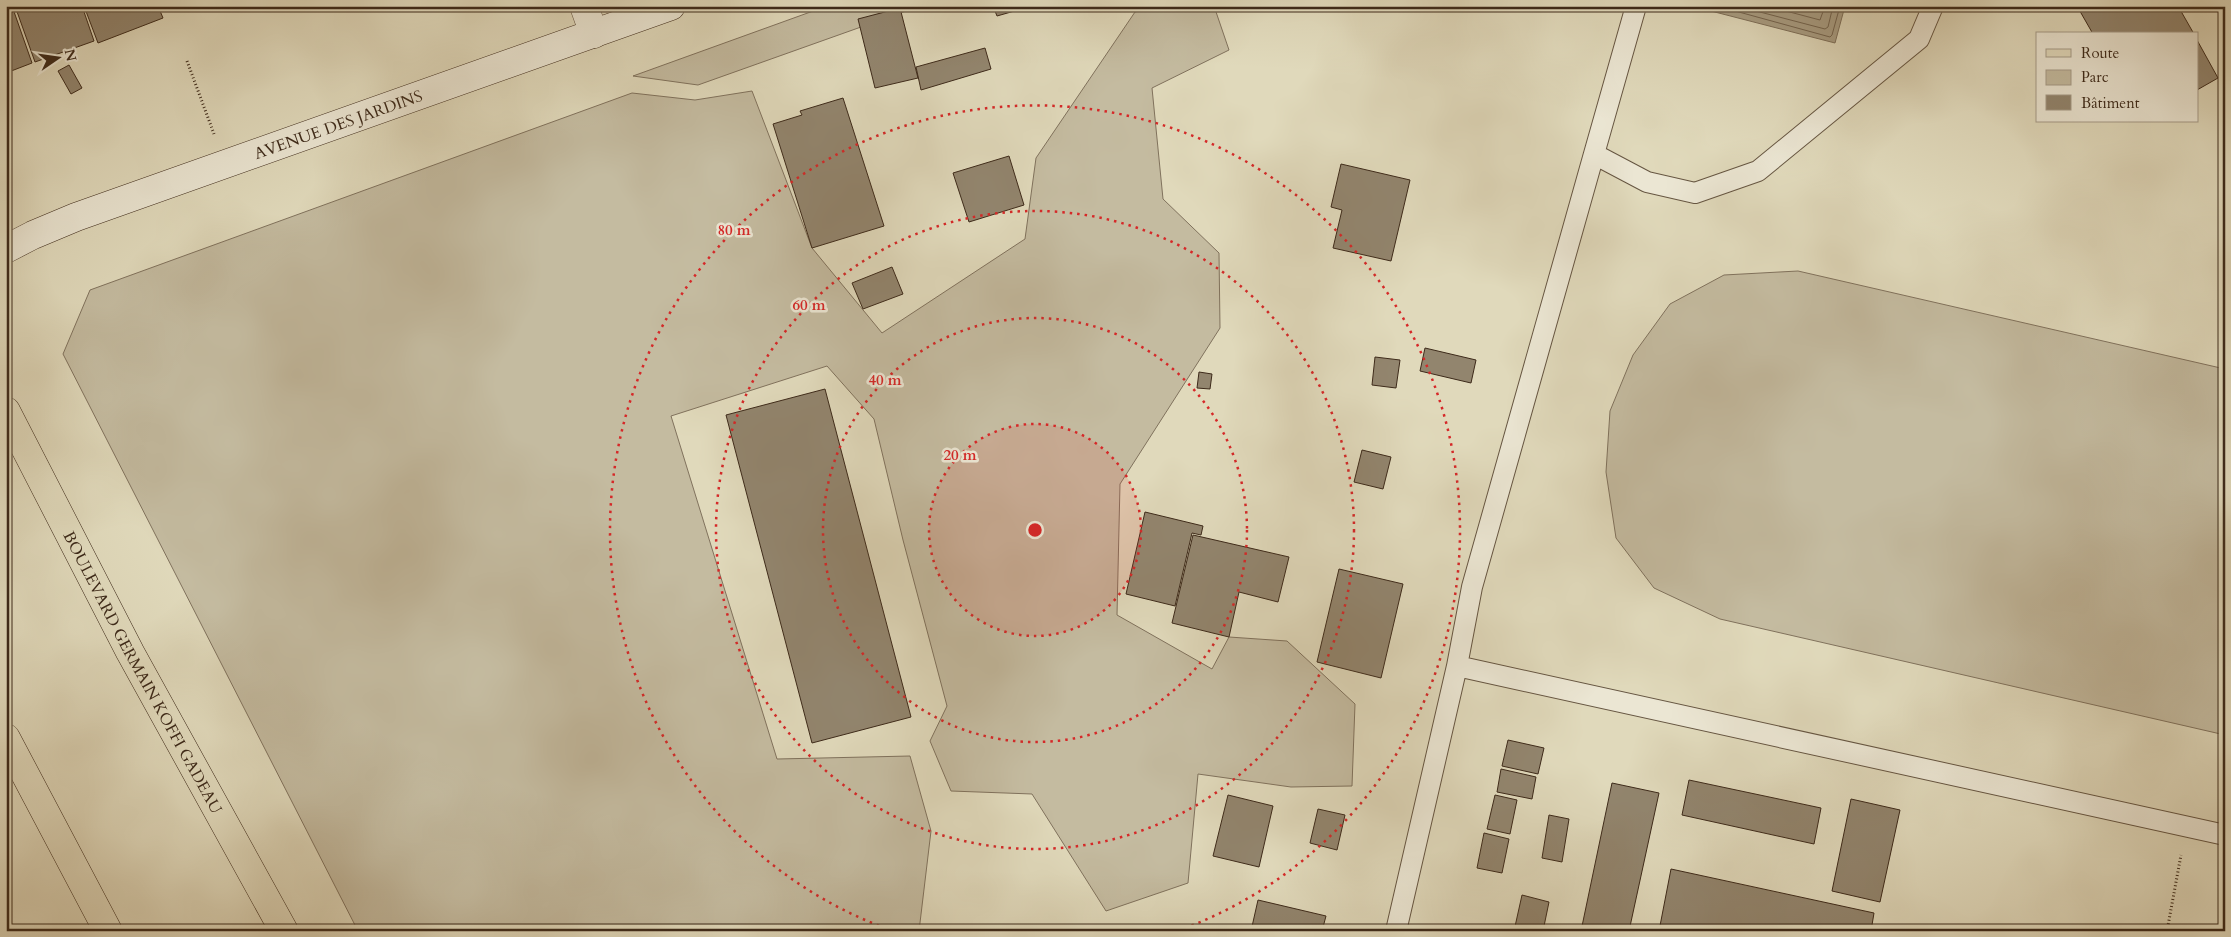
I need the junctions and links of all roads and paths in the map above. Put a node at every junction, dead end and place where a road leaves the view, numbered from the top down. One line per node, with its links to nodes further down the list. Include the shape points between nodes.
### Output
1 (584, 6): 5 (main road)
2 (671, 6): 5 (main road, AVENUE DES JARDINS)
3 (1636, 6): 7 (lane)
4 (1933, 6): 7 (lane, via 1919,39 1758,171 1695,193 1647,182)
5 (594, 34): 8 (main road, AVENUE DES JARDINS)
6 (187, 61): 8 (path)
7 (1594, 154): 11 (lane, via 1472,587)
8 (226, 165): 9 (main road, AVENUE DES JARDINS, via 76,217)
9 (6, 249)
10 (6, 410): 16 (main road, BOULEVARD GERMAIN KOFFI GADEAU, via 130,652)
11 (1457, 666): 13 (lane); 17 (lane)
12 (6, 738): 15 (main road)
13 (2187, 828): 14 (lane); 18 (path)
14 (2225, 835)
15 (108, 931)
16 (284, 931)
17 (1396, 931)
18 (2167, 931)

